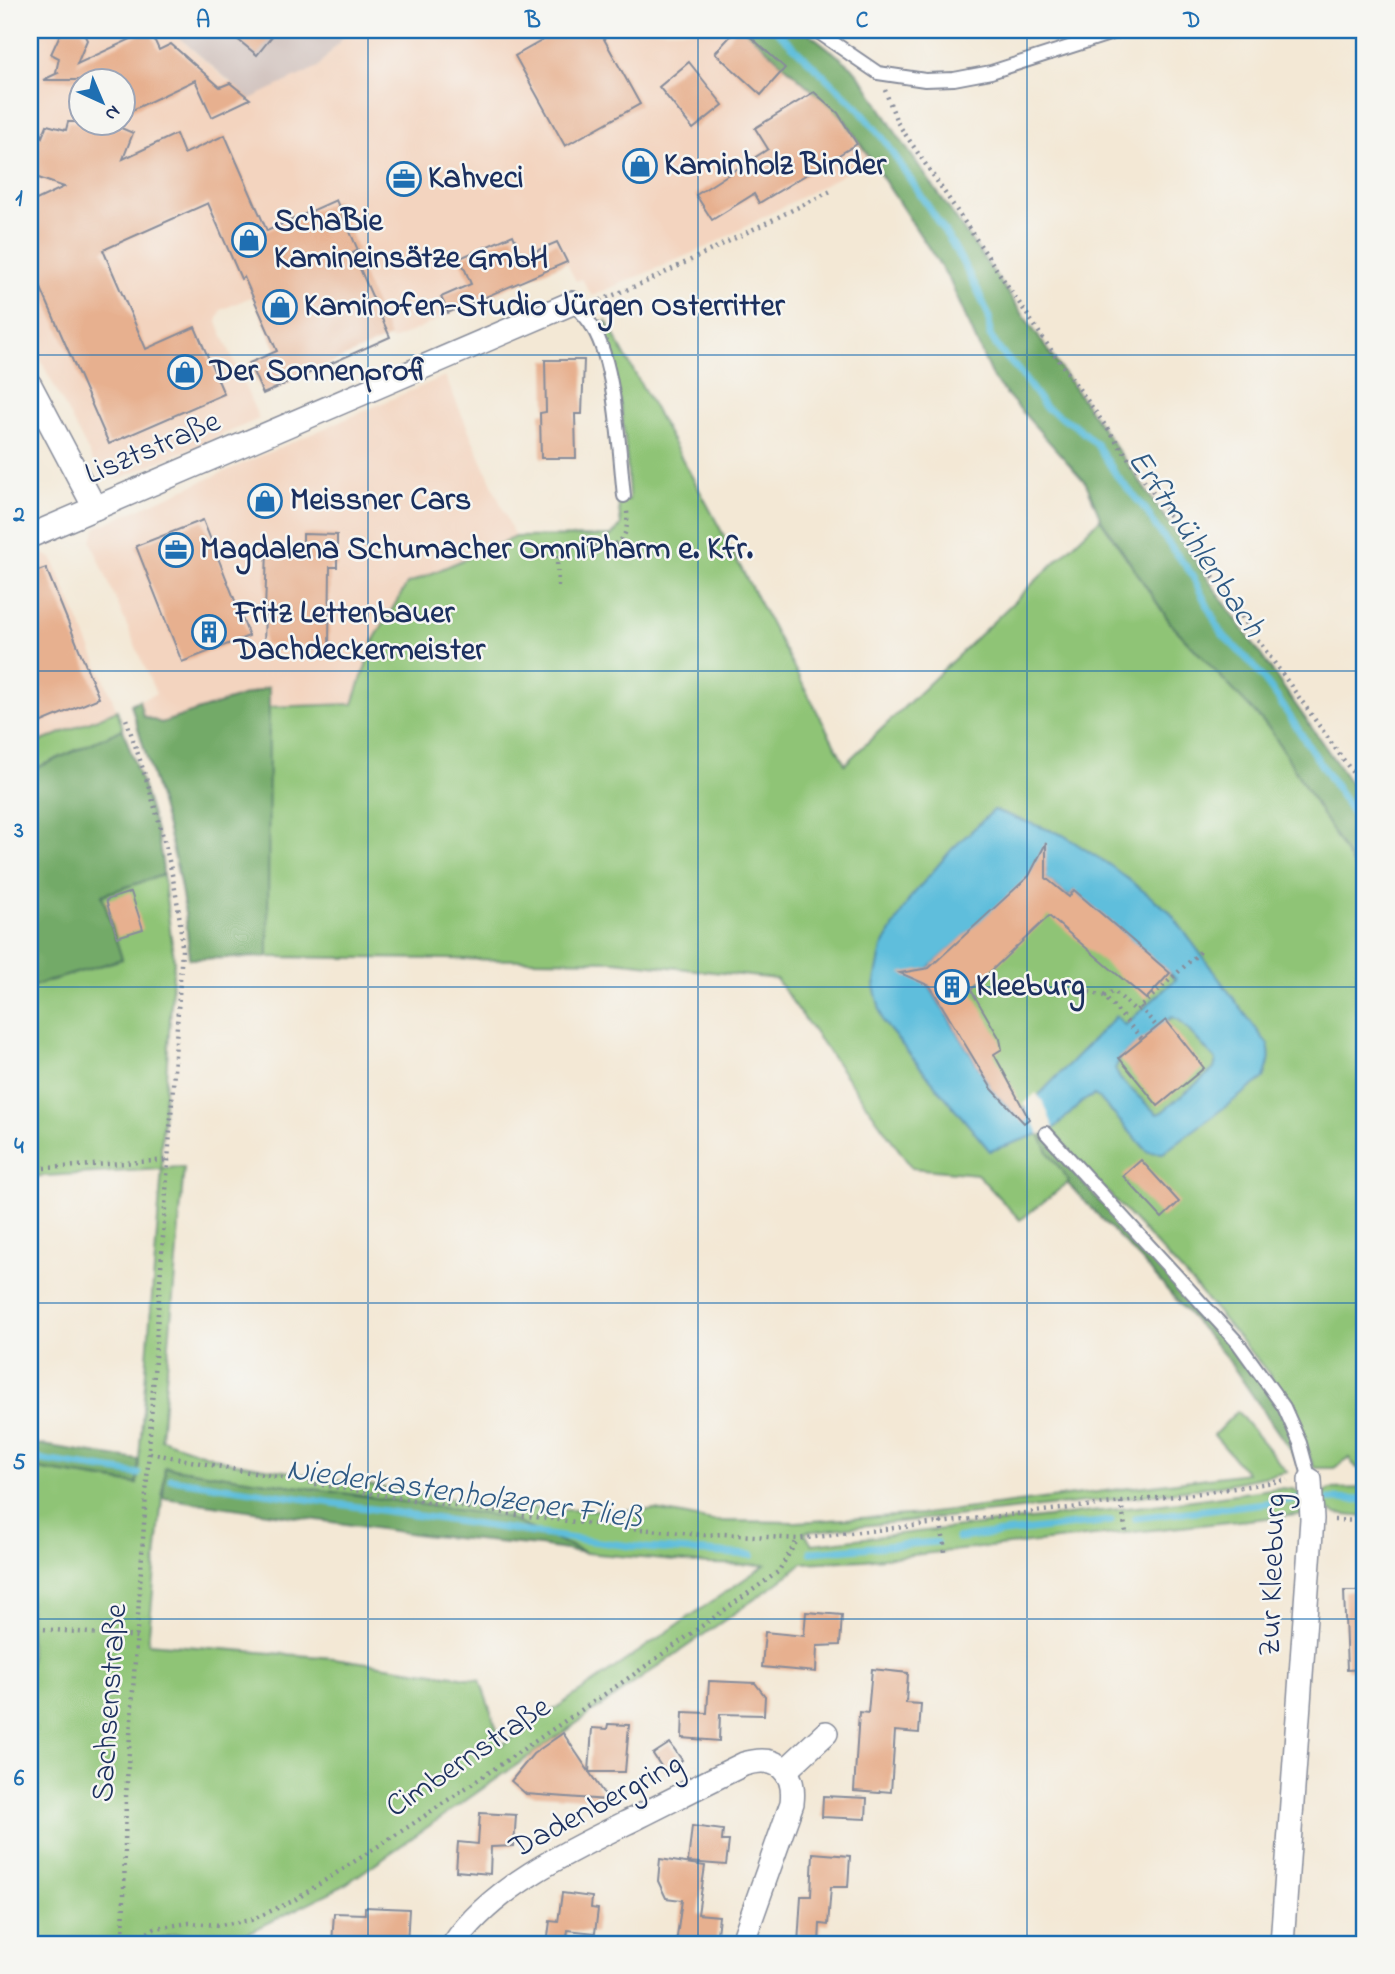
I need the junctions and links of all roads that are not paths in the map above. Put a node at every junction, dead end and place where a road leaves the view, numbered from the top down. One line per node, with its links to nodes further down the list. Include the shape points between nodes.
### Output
1 (815, 30): 2 (lane, via 878,73 925,80 991,72)
2 (1122, 30)
3 (572, 303): 5 (lane, via 595,330 607,368); 6 (street, Lisztstraße)
4 (30, 385): 6 (street)
5 (624, 496)
6 (95, 509): 7 (street, Lisztstraße)
7 (30, 536)
8 (1046, 1133): 9 (lane, Zur Kleeburg, via 1238,1343 1283,1407)
9 (1310, 1480): 14 (street, Zur Kleeburg, via 1312,1519)
10 (826, 1733): 11 (street)
11 (785, 1771): 12 (street, Dadenbergring, via 763,1760 744,1764 580,1846 492,1903); 13 (street, via 791,1780 792,1803)
12 (454, 1944)
13 (742, 1944)
14 (1282, 1944)

